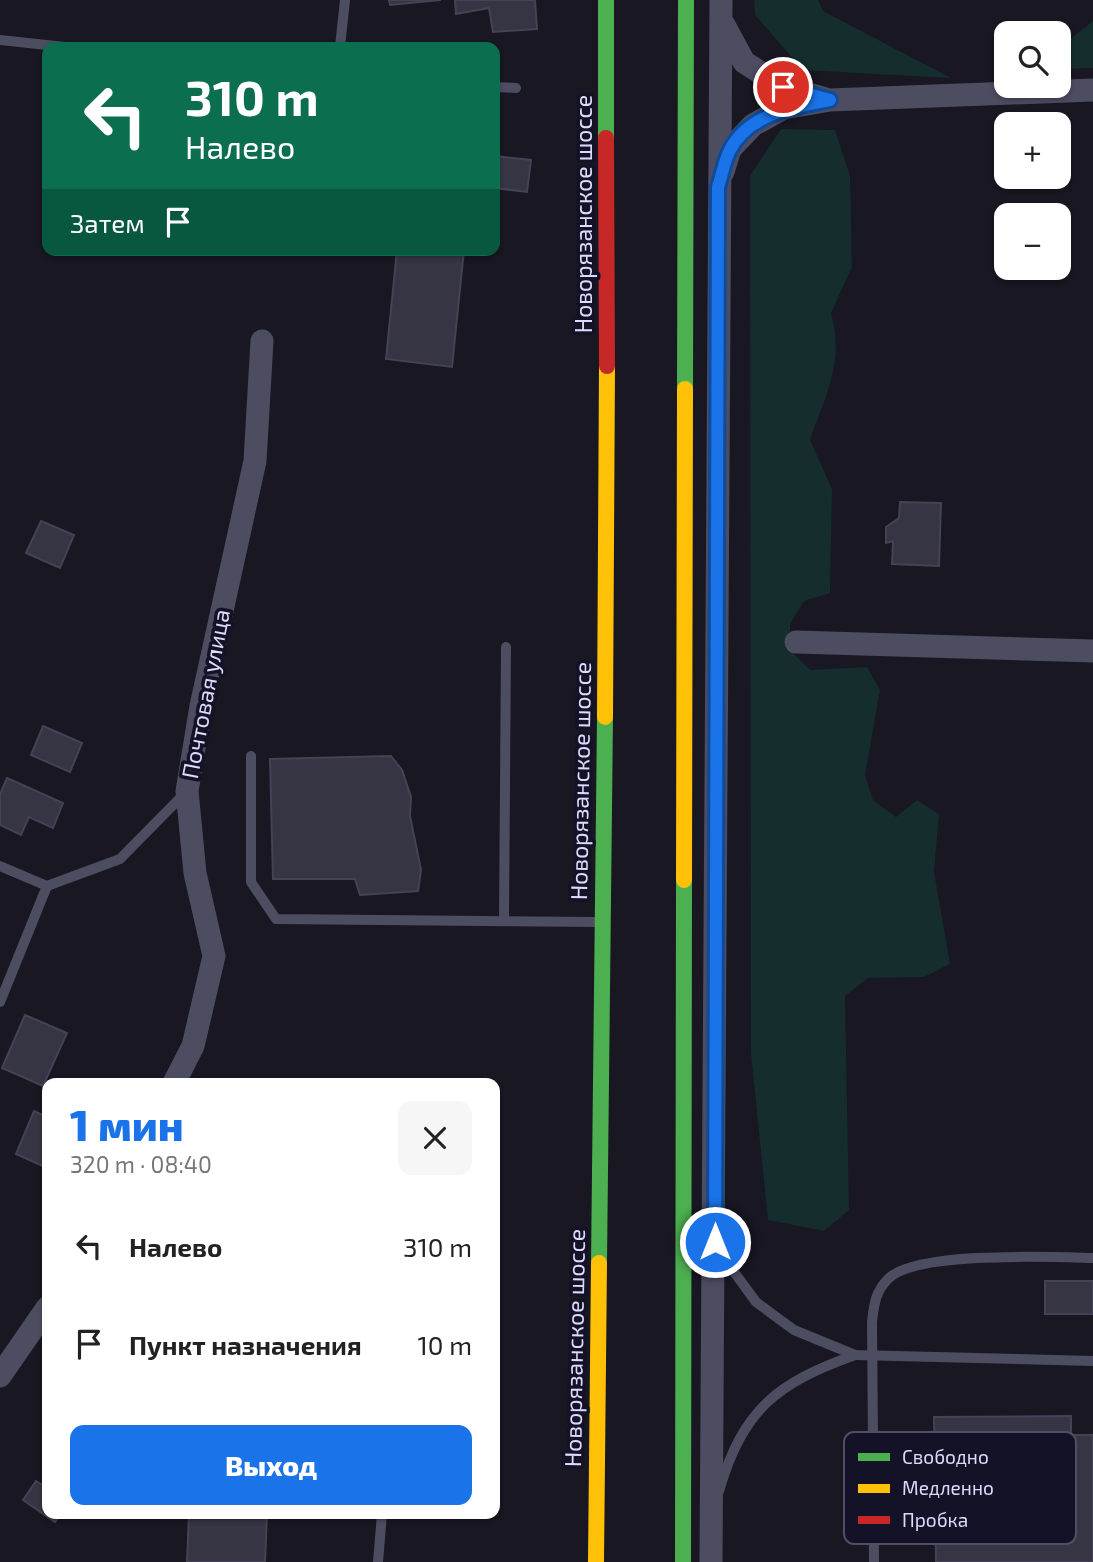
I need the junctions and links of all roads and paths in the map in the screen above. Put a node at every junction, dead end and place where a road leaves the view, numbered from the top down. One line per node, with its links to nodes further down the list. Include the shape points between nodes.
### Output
1 (345, 0): 6 (lane)
2 (606, 0): 22 (highway, Новорязанское шоссе)
3 (686, 0): 38 (highway)
4 (722, 11): 11 (street, via 744,62 783,87); 12 (street)
5 (0, 40): 7 (lane)
6 (341, 42)
7 (42, 45)
8 (500, 87): 9 (lane)
9 (516, 88)
10 (1093, 90): 11 (street)
11 (830, 100): 12 (street, via 784,108 752,125 730,149)
12 (718, 187): 25 (street)
13 (262, 341): 18 (street, Почтовая улица, via 255,461)
14 (796, 642): 16 (street)
15 (506, 647): 21 (lane)
16 (1093, 651)
17 (251, 756): 21 (lane, via 251,882 276,919)
18 (187, 791): 20 (lane, via 120,859); 24 (street, Почтовая улица, via 195,873 214,956 193,1046)
19 (0, 866): 20 (lane)
20 (47, 886): 23 (lane)
21 (505, 921): 22 (lane)
22 (603, 922): 37 (highway, Новорязанское шоссе)
23 (0, 1002)
24 (177, 1078)
25 (715, 1214): 28 (lane, via 729,1265 756,1302 794,1330); 33 (street)
26 (1093, 1258): 29 (lane, via 1003,1256 913,1266 890,1276 875,1295)
27 (42, 1315): 31 (street)
28 (855, 1354): 29 (lane); 33 (lane, via 802,1375 757,1409 730,1453)
29 (874, 1357): 30 (lane); 32 (lane)
30 (1093, 1361)
31 (0, 1376)
32 (874, 1432)
33 (713, 1513): 39 (street)
34 (382, 1519): 36 (lane)
35 (874, 1544): 40 (lane)
36 (378, 1562)
37 (596, 1562)
38 (683, 1562)
39 (711, 1562)
40 (874, 1562)

